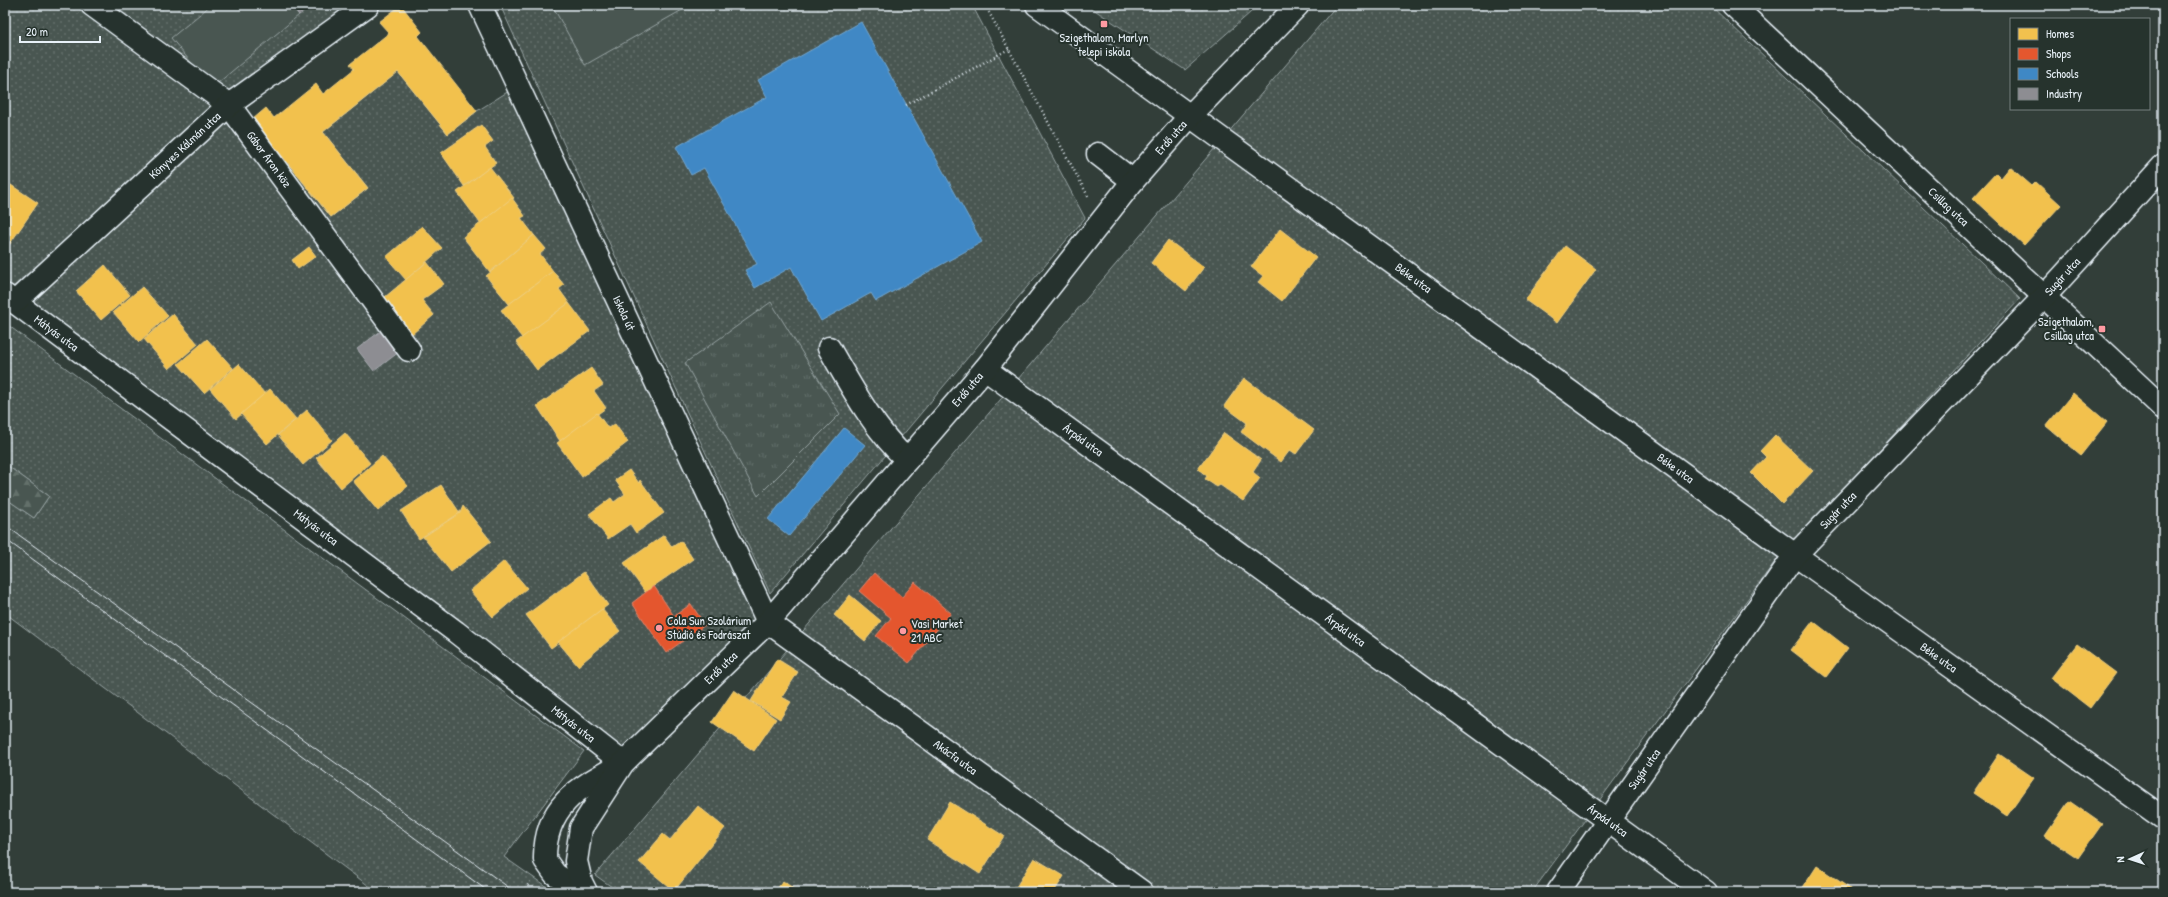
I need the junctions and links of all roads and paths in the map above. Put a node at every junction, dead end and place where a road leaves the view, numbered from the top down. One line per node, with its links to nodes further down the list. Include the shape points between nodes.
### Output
1 (92, 5): 9 (street, Gábor Áron köz)
2 (368, 5): 9 (street, Könyves Kálmán utca)
3 (480, 5): 24 (street, Iskola út)
4 (985, 5): 8 (path)
5 (1037, 5): 11 (street, Béke utca)
6 (1298, 5): 11 (street, Erdő utca)
7 (1733, 5): 16 (street, Csillag utca)
8 (1009, 49): 10 (path); 15 (path)
9 (229, 105): 17 (street, Könyves Kálmán utca); 19 (street, Gábor Áron köz)
10 (906, 105)
11 (1190, 116): 14 (street, Erdő utca); 23 (street, Béke utca)
12 (1098, 154): 14 (street)
13 (2163, 166): 16 (street, Sugár utca)
14 (1133, 181): 15 (street, Erdő utca)
15 (1101, 221): 20 (street, Erdő utca)
16 (2044, 297): 21 (street, Csillag utca); 23 (street, Sugár utca)
17 (10, 298): 25 (street, Mátyás utca, via 456,632)
18 (829, 348): 22 (street, via 865,410)
19 (409, 350)
20 (985, 368): 22 (street, Erdő utca); 27 (street, Árpád utca)
21 (2163, 408)
22 (907, 460): 24 (street, Erdő utca)
23 (1795, 555): 26 (street, Béke utca); 27 (street, Sugár utca)
24 (768, 622): 25 (street, Erdő utca); 30 (street, Akácfa utca)
25 (623, 763): 28 (street, Erdő utca, via 575,791 548,827 550,867); 29 (street, Erdő utca, via 581,828 576,861)
26 (2163, 818)
27 (1608, 822): 31 (street, Sugár utca); 32 (street, Árpád utca)
28 (581, 892)
29 (586, 892)
30 (1142, 892)
31 (1558, 892)
32 (1706, 892)

